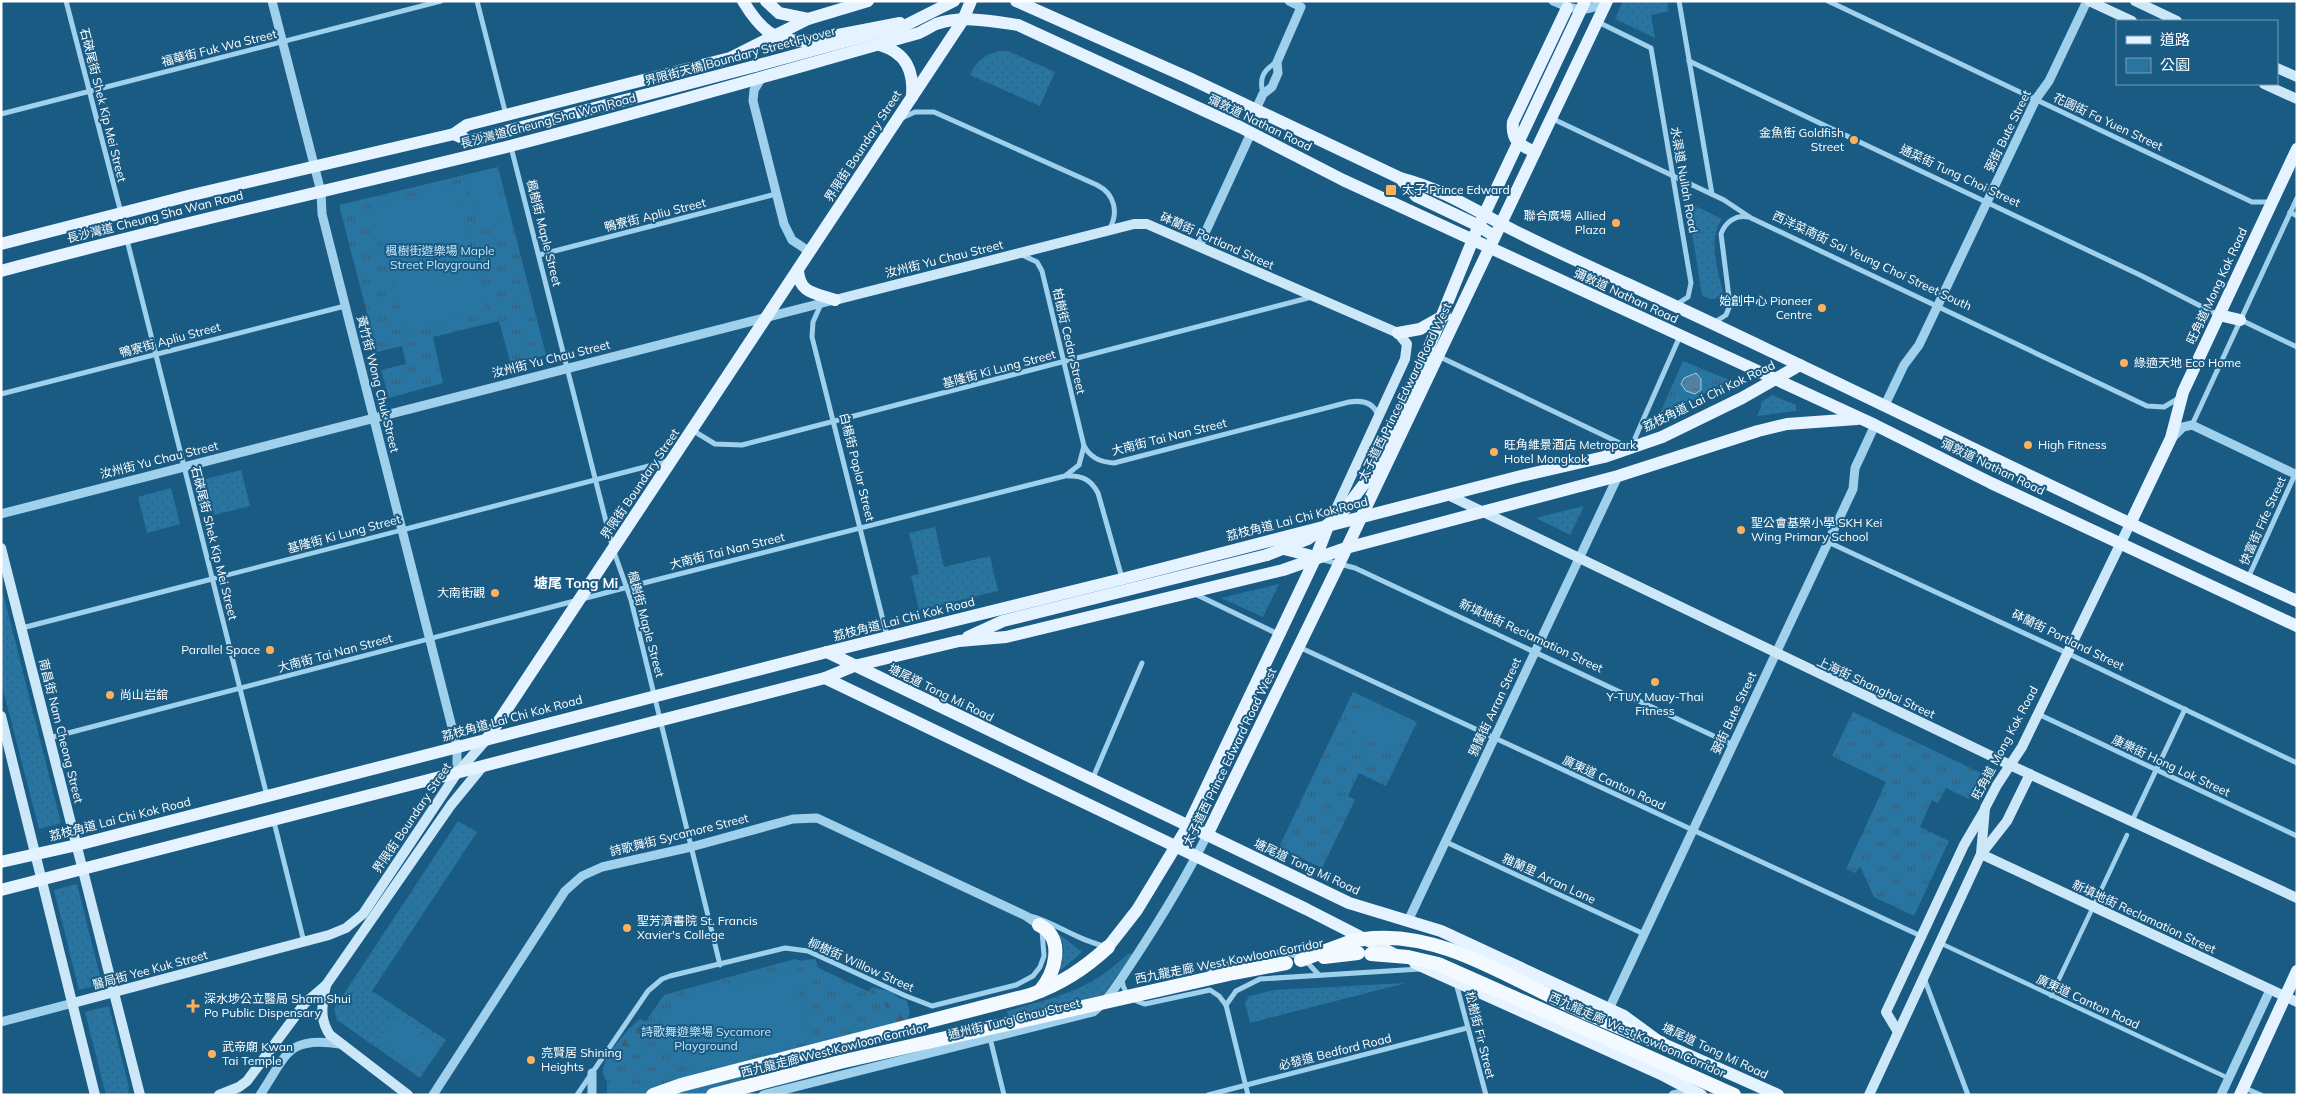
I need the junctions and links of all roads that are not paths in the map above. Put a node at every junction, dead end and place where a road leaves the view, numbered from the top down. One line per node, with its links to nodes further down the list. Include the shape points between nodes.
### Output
1 (66, 1): 35 (street, 石硤尾街 Shek Kip Mei Street)
2 (272, 1): 28 (street, 黃竹街 Wong Chuk Street)
3 (441, 1): 28 (street, 福華街 Fuk Wa Street)
4 (476, 1): 41 (street)
5 (743, 1): 27 (main road, via 759,25)
6 (766, 1): 22 (main road, via 780,13)
7 (868, 1): 19 (main road, 長沙灣道 Cheung Sha Wan Road)
8 (954, 1): 46 (main road, 界限街天橋 Boundary Street Flyover, bridge, via 927,16 874,35)
9 (1016, 1): 39 (main road, 彌敦道 Nathan Road)
10 (1288, 1): 18 (street)
11 (1553, 1): 21 (street)
12 (1585, 1): 142 (main road, bridge, via 1476,232 1417,377 1380,457 1362,489 1343,512 1308,539 1267,555 1003,621)
13 (1606, 1): 21 (street, via 1587,10); 25 (main road, 太子道西 Prince Edward Road West)
14 (1679, 1): 30 (street, 水渠道 Nullah Road)
15 (1828, 1): 37 (street, 花園街 Fa Yuen Street)
16 (2088, 1): 23 (main road); 37 (street, 弼街 Bute Street, via 2049,81)
17 (2134, 1): 24 (main road)
18 (1302, 4): 39 (street, via 1278,62 1278,73 1272,87 1263,94)
19 (845, 5): 22 (main road, 長沙灣道 Cheung Sha Wan Road)
20 (969, 8): 26 (main road, 彌敦道 Nathan Road); 36 (main road, 界限街 Boundary Street); 44 (main road, 彌敦道 Nathan Road, via 993,20 1018,25)
21 (1567, 8): 49 (main road, via 1513,122 1512,132 1516,141)
22 (808, 19): 27 (main road, 長沙灣道 Cheung Sha Wan Road)
23 (2130, 20)
24 (2175, 20)
25 (1597, 22): 42 (main road, 太子道西 Prince Edward Road West); 51 (street, 水渠道 Nullah Road, via 1651,48)
26 (937, 24): 27 (main road, via 923,21 887,24 807,41); 29 (main road, 長沙灣道 Cheung Sha Wan Road, via 919,33)
27 (774, 36): 41 (main road, 長沙灣道 Cheung Sha Wan Road, via 730,58)
28 (283, 43): 35 (street, 福華街 Fuk Wa Street); 50 (street, 黃竹街 Wong Chuk Street)
29 (880, 44): 33 (main road, 長沙灣道 Cheung Sha Wan Road); 36 (main road, via 901,55 908,64 912,74)
30 (1689, 61): 55 (street, 水渠道 Nullah Road); 58 (street, 通菜街 Tung Choi Street)
31 (2278, 68): 32 (main road)
32 (2297, 77)
33 (761, 79): 47 (main road, 長沙灣道 Cheung Sha Wan Road); 54 (street, via 754,90 753,101)
34 (2266, 85): 38 (main road)
35 (89, 90): 40 (street, 福華街 Fuk Wa Street); 60 (street, 石硤尾街 Shek Kip Mei Street)
36 (912, 97): 43 (main road, 界限街 Boundary Street)
37 (2036, 98): 57 (street, 花園街 Fa Yuen Street, via 2252,202); 58 (street, 弼街 Bute Street)
38 (2297, 100)
39 (1256, 109): 52 (main road, 彌敦道 Nathan Road)
40 (1, 114)
41 (506, 116): 45 (main road, 長沙灣道 Cheung Sha Wan Road, via 466,125)
42 (1551, 118): 49 (main road, 太子道西 Prince Edward Road West); 51 (street, 西洋菜南街 Sai Yeung Choi Street South)
43 (897, 121): 64 (street, via 915,112 934,112 1097,185 1110,194 1113,201 1114,221); 69 (main road, 界限街 Boundary Street)
44 (1251, 133): 66 (main road, 彌敦道 Nathan Road, via 1343,180); 68 (street)
45 (454, 134): 46 (main road, 長沙灣道 Cheung Sha Wan Road); 50 (main road, 長沙灣道 Cheung Sha Wan Road)
46 (469, 141)
47 (511, 145): 53 (main road, 長沙灣道 Cheung Sha Wan Road); 71 (street, 楓樹街 Maple Street)
48 (2297, 149): 57 (main road, 旺角道 Mong Kok Road)
49 (1535, 152): 63 (main road, 太子道西 Prince Edward Road West)
50 (314, 166): 53 (street, 黃竹街 Wong Chuk Street); 60 (main road, 長沙灣道 Cheung Sha Wan Road)
51 (1673, 176): 55 (street, 西洋菜南街 Sai Yeung Choi Street South); 78 (street, 水渠道 Nullah Road, via 1692,289 1686,300)
52 (1400, 178): 63 (main road, 彌敦道 Nathan Road); 66 (main road, via 1416,196 1477,225)
53 (321, 192): 65 (main road, 長沙灣道 Cheung Sha Wan Road); 79 (street, 黃竹街 Wong Chuk Street, via 322,214)
54 (776, 194): 69 (street, via 787,233); 71 (street, 鴨寮街 Apliu Street)
55 (1712, 194): 62 (street, 西洋菜南街 Sai Yeung Choi Street South)
56 (2297, 198): 59 (street)
57 (2273, 201): 81 (main road, 旺角道 Mong Kok Road)
58 (1986, 202): 80 (street, 弼街 Bute Street); 81 (street, 通菜街 Tung Choi Street)
59 (2290, 212): 61 (street); 83 (street)
60 (121, 213): 67 (main road, 長沙灣道 Cheung Sha Wan Road)
61 (2297, 216)
62 (1752, 218): 80 (street, 西洋菜南街 Sai Yeung Choi Street South); 84 (street, via 1734,219 1721,234 1730,306 1723,318)
63 (1500, 223): 66 (main road, 太子道西 Prince Edward Road West); 78 (main road, 彌敦道 Nathan Road)
64 (1109, 231): 68 (main road, 砵蘭街 Portland Street, via 1147,224); 70 (main road, 汝州街 Yu Chau Street)
65 (126, 237): 73 (main road, 長沙灣道 Cheung Sha Wan Road); 88 (street, 石硤尾街 Shek Kip Mei Street)
66 (1492, 242): 76 (main road, 太子道西 Prince Edward Road West); 86 (main road, 彌敦道 Nathan Road)
67 (1, 244)
68 (1200, 246): 74 (main road, 砵蘭街 Portland Street)
69 (810, 252): 72 (main road, 界限街 Boundary Street)
70 (1018, 254): 75 (main road, 汝州街 Yu Chau Street); 90 (street, 柏樹街 Cedar Street, via 1040,266)
71 (539, 255): 92 (street, 楓樹街 Maple Street)
72 (798, 270): 75 (main road, via 801,284 807,291); 82 (main road, 界限街 Boundary Street)
73 (1, 271)
74 (1313, 297): 85 (main road, 砵蘭街 Portland Street); 90 (street, 基隆街 Ki Lung Street)
75 (835, 300): 77 (street, 汝州街 Yu Chau Street)
76 (1464, 300): 85 (main road, via 1430,325); 89 (main road, 太子道西 Prince Edward Road West)
77 (822, 303): 82 (street, 汝州街 Yu Chau Street); 100 (street, 白楊街 Poplar Street, via 812,322 812,337)
78 (1673, 305): 84 (main road, 彌敦道 Nathan Road)
79 (345, 306): 88 (street, 鴨寮街 Apliu Street); 97 (street, 黃竹街 Wong Chuk Street)
80 (1938, 306): 94 (street, 西洋菜南街 Sai Yeung Choi Street South, via 2147,406 2171,404); 96 (street, 弼街 Bute Street)
81 (2219, 315): 83 (main road); 94 (main road, 旺角道 Mong Kok Road)
82 (767, 316): 92 (street, 汝州街 Yu Chau Street); 103 (main road, 界限街 Boundary Street)
83 (2240, 320): 87 (street); 101 (street)
84 (1712, 322): 91 (main road, 彌敦道 Nathan Road)
85 (1398, 333): 99 (main road, 太子道西 Prince Edward Road West, via 1407,344 1408,352)
86 (1681, 336): 93 (main road, 彌敦道 Nathan Road); 106 (street)
87 (2297, 346)
88 (156, 354): 95 (street, 鴨寮街 Apliu Street); 108 (street, 石硤尾街 Shek Kip Mei Street)
89 (1437, 355): 106 (street); 116 (main road, 太子道西 Prince Edward Road West)
90 (1064, 362): 100 (street, 基隆街 Ki Lung Street); 105 (street, 柏樹街 Cedar Street)
91 (1800, 365): 93 (main road, 荔枝角道 Lai Chi Kok Road); 96 (main road, 彌敦道 Nathan Road)
92 (567, 367): 97 (street, 汝州街 Yu Chau Street); 112 (street, 楓樹街 Maple Street)
93 (1775, 380): 98 (main road, 彌敦道 Nathan Road); 106 (main road, 荔枝角道 Lai Chi Kok Road, via 1662,437)
94 (2183, 392): 104 (main road, 旺角道 Mong Kok Road)
95 (1, 394)
96 (1885, 405): 117 (main road, 彌敦道 Nathan Road)
97 (373, 418): 108 (street, 汝州街 Yu Chau Street); 120 (street, 黃竹街 Wong Chuk Street)
98 (1860, 418): 102 (main road, 彌敦道 Nathan Road); 111 (main road, via 1787,424)
99 (1378, 419): 105 (street, 大南街 Tai Nan Street, via 1371,404 1357,400 1114,463 1092,457); 118 (main road, 太子道西 Prince Edward Road West)
100 (833, 423): 103 (street, 基隆街 Ki Lung Street, via 733,446 715,444); 119 (street, 白楊街 Poplar Street)
101 (2192, 425): 104 (street, via 2184,427); 109 (street)
102 (1875, 426): 121 (street, 弼街 Bute Street, via 1855,468 1853,489); 122 (main road, 彌敦道 Nathan Road)
103 (692, 430): 107 (main road, 界限街 Boundary Street)
104 (2171, 438): 117 (main road, 旺角道 Mong Kok Road)
105 (1084, 446): 110 (street, via 1079,465)
106 (1630, 449): 113 (main road, 荔枝角道 Lai Chi Kok Road)
107 (672, 460): 112 (street, 基隆街 Ki Lung Street); 126 (main road, 界限街 Boundary Street)
108 (184, 467): 115 (street, 汝州街 Yu Chau Street); 130 (street, 石硤尾街 Shek Kip Mei Street)
109 (2296, 474): 132 (street, 快富街 Fife Street)
110 (1065, 476): 119 (street, 大南街 Tai Nan Street); 131 (street, via 1083,477 1094,486)
111 (1618, 476): 114 (main road); 128 (street, 鴉蘭街 Arran Street)
112 (596, 480): 120 (street, 基隆街 Ki Lung Street); 126 (street, 楓樹街 Maple Street)
113 (1448, 495): 114 (main road, 上海街 Shanghai Street); 116 (main road, 荔枝角道 Lai Chi Kok Road)
114 (1480, 512): 125 (main road); 128 (main road, 上海街 Shanghai Street)
115 (1, 514)
116 (1361, 518): 118 (main road, 荔枝角道 Lai Chi Kok Road); 125 (main road, 太子道西 Prince Edward Road West)
117 (2130, 524): 122 (main road, 旺角道 Mong Kok Road); 132 (main road, 彌敦道 Nathan Road)
118 (1328, 526): 123 (main road, 荔枝角道 Lai Chi Kok Road); 127 (main road, 太子道西 Prince Edward Road West)
119 (859, 528): 133 (street, 大南街 Tai Nan Street); 140 (street, 白楊街 Poplar Street)
120 (402, 530): 130 (street, 基隆街 Ki Lung Street); 141 (street, 黃竹街 Wong Chuk Street)
121 (1828, 542): 146 (street, 弼街 Bute Street); 147 (street, 砵蘭街 Portland Street)
122 (2121, 544): 137 (main road, 彌敦道 Nathan Road); 147 (main road, 旺角道 Mong Kok Road)
123 (1249, 545): 127 (main road, via 1292,549); 131 (main road, 荔枝角道 Lai Chi Kok Road)
124 (1, 548): 138 (main road, 南昌街 Nam Cheong Street)
125 (1346, 548): 127 (main road); 129 (main road, 太子道西 Prince Edward Road West)
126 (613, 549): 133 (street, 楓樹街 Maple Street); 135 (main road, 界限街 Boundary Street)
127 (1316, 557): 129 (street, 新填地街 Reclamation Street); 134 (main road, via 1283,570); 139 (main road, 太子道西 Prince Edward Road West)
128 (1578, 559): 145 (street, 鴉蘭街 Arran Street); 146 (main road, 上海街 Shanghai Street)
129 (1339, 564): 143 (main road, 太子道西 Prince Edward Road West); 145 (street, 新填地街 Reclamation Street, via 1355,568)
130 (212, 579): 138 (street, 基隆街 Ki Lung Street); 151 (street, 石硤尾街 Shek Kip Mei Street)
131 (1122, 579): 140 (main road, 荔枝角道 Lai Chi Kok Road)
132 (2248, 579): 136 (main road, 彌敦道 Nathan Road)
133 (628, 587): 135 (street, 大南街 Tai Nan Street); 152 (street, 楓樹街 Maple Street)
134 (1192, 592): 139 (street); 142 (main road, via 1006,637)
135 (579, 600): 141 (street, 大南街 Tai Nan Street); 159 (main road, 界限街 Boundary Street)
136 (2297, 601)
137 (2297, 626)
138 (21, 628): 157 (main road, 南昌街 Nam Cheong Street)
139 (1278, 634): 174 (main road, 太子道西 Prince Edward Road West)
140 (887, 637): 144 (main road, 荔枝角道 Lai Chi Kok Road)
141 (430, 639): 151 (street, 大南街 Tai Nan Street); 162 (street, 黃竹街 Wong Chuk Street)
142 (959, 641): 149 (main road)
143 (1299, 647): 158 (street, 廣東道 Canton Road); 177 (main road, 太子道西 Prince Edward Road West)
144 (827, 652): 149 (main road, 塘尾道 Tong Mi Road); 152 (main road, 荔枝角道 Lai Chi Kok Road)
145 (1535, 652): 158 (street, 鴉蘭街 Arran Street); 161 (street, 新填地街 Reclamation Street)
146 (1776, 653): 161 (street, 弼街 Bute Street); 164 (main road, 上海街 Shanghai Street)
147 (2067, 653): 153 (street, 砵蘭街 Portland Street); 154 (main road, 旺角道 Mong Kok Road)
148 (1142, 663): 169 (street)
149 (854, 666): 150 (main road); 169 (main road, 塘尾道 Tong Mi Road)
150 (825, 678): 156 (main road); 182 (main road)
151 (240, 688): 157 (street, 大南街 Tai Nan Street); 170 (street, 石硤尾街 Shek Kip Mei Street)
152 (655, 696): 156 (street, 楓樹街 Maple Street); 159 (main road, 荔枝角道 Lai Chi Kok Road)
153 (2185, 709): 163 (street, 砵蘭街 Portland Street); 166 (street)
154 (2038, 714): 164 (main road, 旺角道 Mong Kok Road); 166 (street, 康樂街 Hong Lok Street)
155 (1, 716): 160 (main road)
156 (661, 719): 165 (main road); 181 (street, 楓樹街 Maple Street)
157 (49, 738): 180 (main road, 南昌街 Nam Cheong Street)
158 (1494, 738): 175 (street, 廣東道 Canton Road); 179 (street, 鴉蘭街 Arran Street)
159 (487, 739): 162 (main road, 荔枝角道 Lai Chi Kok Road); 167 (main road, 界限街 Boundary Street)
160 (5, 744): 183 (main road)
161 (1733, 745): 175 (street, 弼街 Bute Street)
162 (457, 747): 167 (street, 黃竹街 Wong Chuk Street); 170 (main road, 荔枝角道 Lai Chi Kok Road)
163 (2297, 763)
164 (2010, 765): 168 (main road, 上海街 Shanghai Street); 171 (main road, 旺角道 Mong Kok Road)
165 (483, 766): 167 (main road); 208 (main road, 界限街 Boundary Street)
166 (2156, 770): 173 (street); 178 (street, 康樂街 Hong Lok Street)
167 (457, 773): 172 (main road); 197 (main road, 界限街 Boundary Street, via 363,914 338,932)
168 (2030, 774): 173 (main road, 上海街 Shanghai Street); 184 (main road, via 2007,821)
169 (1091, 780): 174 (main road, 塘尾道 Tong Mi Road)
170 (267, 796): 180 (main road, 荔枝角道 Lai Chi Kok Road)
171 (1985, 808): 184 (main road, 旺角道 Mong Kok Road); 196 (main road)
172 (273, 821): 187 (main road); 197 (street)
173 (2132, 821): 190 (main road, 上海街 Shanghai Street)
174 (1188, 826): 177 (main road, 塘尾道 Tong Mi Road); 182 (main road, 太子道西 Prince Edward Road West)
175 (1692, 831): 195 (street, 弼街 Bute Street); 196 (street, 廣東道 Canton Road)
176 (2126, 834): 191 (street)
177 (1207, 836): 185 (street, 太子道西 Prince Edward Road West); 193 (main road, 塘尾道 Tong Mi Road, via 1349,904)
178 (2297, 836)
179 (1446, 842): 193 (street, 鴉蘭街 Arran Street); 195 (street, 雅蘭里 Arran Lane)
180 (77, 845): 183 (main road, 荔枝角道 Lai Chi Kok Road); 187 (main road, 南昌街 Nam Cheong Street)
181 (691, 847): 192 (street, 詩歌舞街 Sycamore Street, via 793,819 817,818); 201 (street, 楓樹街 Maple Street); 234 (street, 詩歌舞街 Sycamore Street, via 595,869 570,885)
182 (1176, 847): 185 (main road); 199 (main road, 太子道西 Prince Edward Road West, via 1137,910)
183 (34, 853): 186 (main road, 荔枝角道 Lai Chi Kok Road); 188 (main road)
184 (1981, 854): 191 (main road, 新填地街 Reclamation Street); 198 (main road, 旺角道 Mong Kok Road)
185 (1197, 856): 202 (main road, via 1384,950); 205 (street, 太子道西 Prince Edward Road West)
186 (1, 862)
187 (83, 870): 188 (main road); 211 (main road, 南昌街 Nam Cheong Street)
188 (43, 880): 189 (main road); 215 (main road)
189 (1, 890)
190 (2297, 898)
191 (2092, 907): 210 (main road, 新填地街 Reclamation Street); 213 (street)
192 (1026, 916): 194 (street, 詩歌舞街 Sycamore Street); 199 (street, 詩歌舞街 Sycamore Street, via 1042,919 1091,944)
193 (1408, 921): 217 (main road, 塘尾道 Tong Mi Road, via 1441,931)
194 (1039, 925): 201 (street, 柳樹街 Willow Street, via 1044,956 1033,976 1016,985 932,1006 797,948 785,948); 212 (highway, via 1052,937 1056,955 1052,975)
195 (1644, 934): 217 (street, 弼街 Bute Street)
196 (1922, 936): 220 (main road, via 1886,1012)
197 (304, 942): 211 (main road, 醫局街 Yee Kuk Street)
198 (1940, 943): 206 (main road, 旺角道 Mong Kok Road); 213 (street, 廣東道 Canton Road)
199 (1108, 946): 212 (highway, via 1079,972)
200 (1301, 960): 217 (highway, bridge, via 1355,940 1412,939 1448,949); 238 (highway, 西九龍走廊 West Kowloon Corridor, bridge, via 849,1060); 245 (highway, 西九龍走廊 West Kowloon Corridor, bridge, via 1371,954 1438,964)
201 (720, 965): 224 (street, 柳樹街 Willow Street, via 670,976 654,984)
202 (1428, 968): 204 (street); 207 (main road)
203 (2297, 971): 214 (main road)
204 (1319, 975): 209 (street, via 1305,960 1283,951 1210,968); 216 (street, via 1251,982 1236,991)
205 (1122, 977): 209 (street, via 1125,992 1145,1004); 221 (street, 通州街 Tung Chau Street, via 1093,1012)
206 (1924, 978): 220 (main road, 旺角道 Mong Kok Road); 248 (street)
207 (1455, 980): 219 (street, 松樹街 Fir Street); 228 (main road)
208 (326, 985): 223 (main road, 界限街 Boundary Street, via 322,1023); 229 (main road, 界限街 Boundary Street, via 305,1003 247,1082)
209 (1210, 990): 216 (street)
210 (2270, 990): 214 (main road, 新填地街 Reclamation Street); 225 (street)
211 (114, 993): 215 (main road, 醫局街 Yee Kuk Street); 231 (main road, 南昌街 Nam Cheong Street)
212 (1035, 993): 237 (highway)
213 (2051, 996): 225 (street, 廣東道 Canton Road)
214 (2291, 999): 227 (main road)
215 (74, 1003): 218 (street, 醫局街 Yee Kuk Street); 230 (main road)
216 (1226, 1005): 226 (street)
217 (1607, 1015): 222 (highway)
218 (1, 1022)
219 (1467, 1028): 226 (street, 必發道 Bedford Road); 243 (street, 松樹街 Fir Street)
220 (1898, 1032): 247 (main road, 旺角道 Mong Kok Road)
221 (990, 1038): 239 (street, 通州街 Tung Chau Street); 240 (street)
222 (1661, 1043): 246 (main road, 塘尾道 Tong Mi Road)
223 (340, 1044): 232 (street, via 316,1040 293,1048); 233 (main road)
224 (592, 1073): 235 (street, 柳樹街 Willow Street); 236 (street)
225 (2229, 1079): 249 (street)
226 (1246, 1085): 241 (street, 必發道 Bedford Road); 242 (street)
227 (2242, 1091): 250 (street)
228 (1697, 1093): 244 (street)
229 (223, 1094)
230 (96, 1095)
231 (140, 1095)
232 (260, 1095)
233 (408, 1095)
234 (433, 1095)
235 (577, 1095)
236 (592, 1095)
237 (653, 1095)
238 (713, 1095)
239 (764, 1095)
240 (1004, 1095)
241 (1208, 1095)
242 (1248, 1095)
243 (1486, 1095)
244 (1673, 1095)
245 (1734, 1095)
246 (1778, 1095)
247 (1869, 1095)
248 (1968, 1095)
249 (2221, 1095)
250 (2261, 1095)

